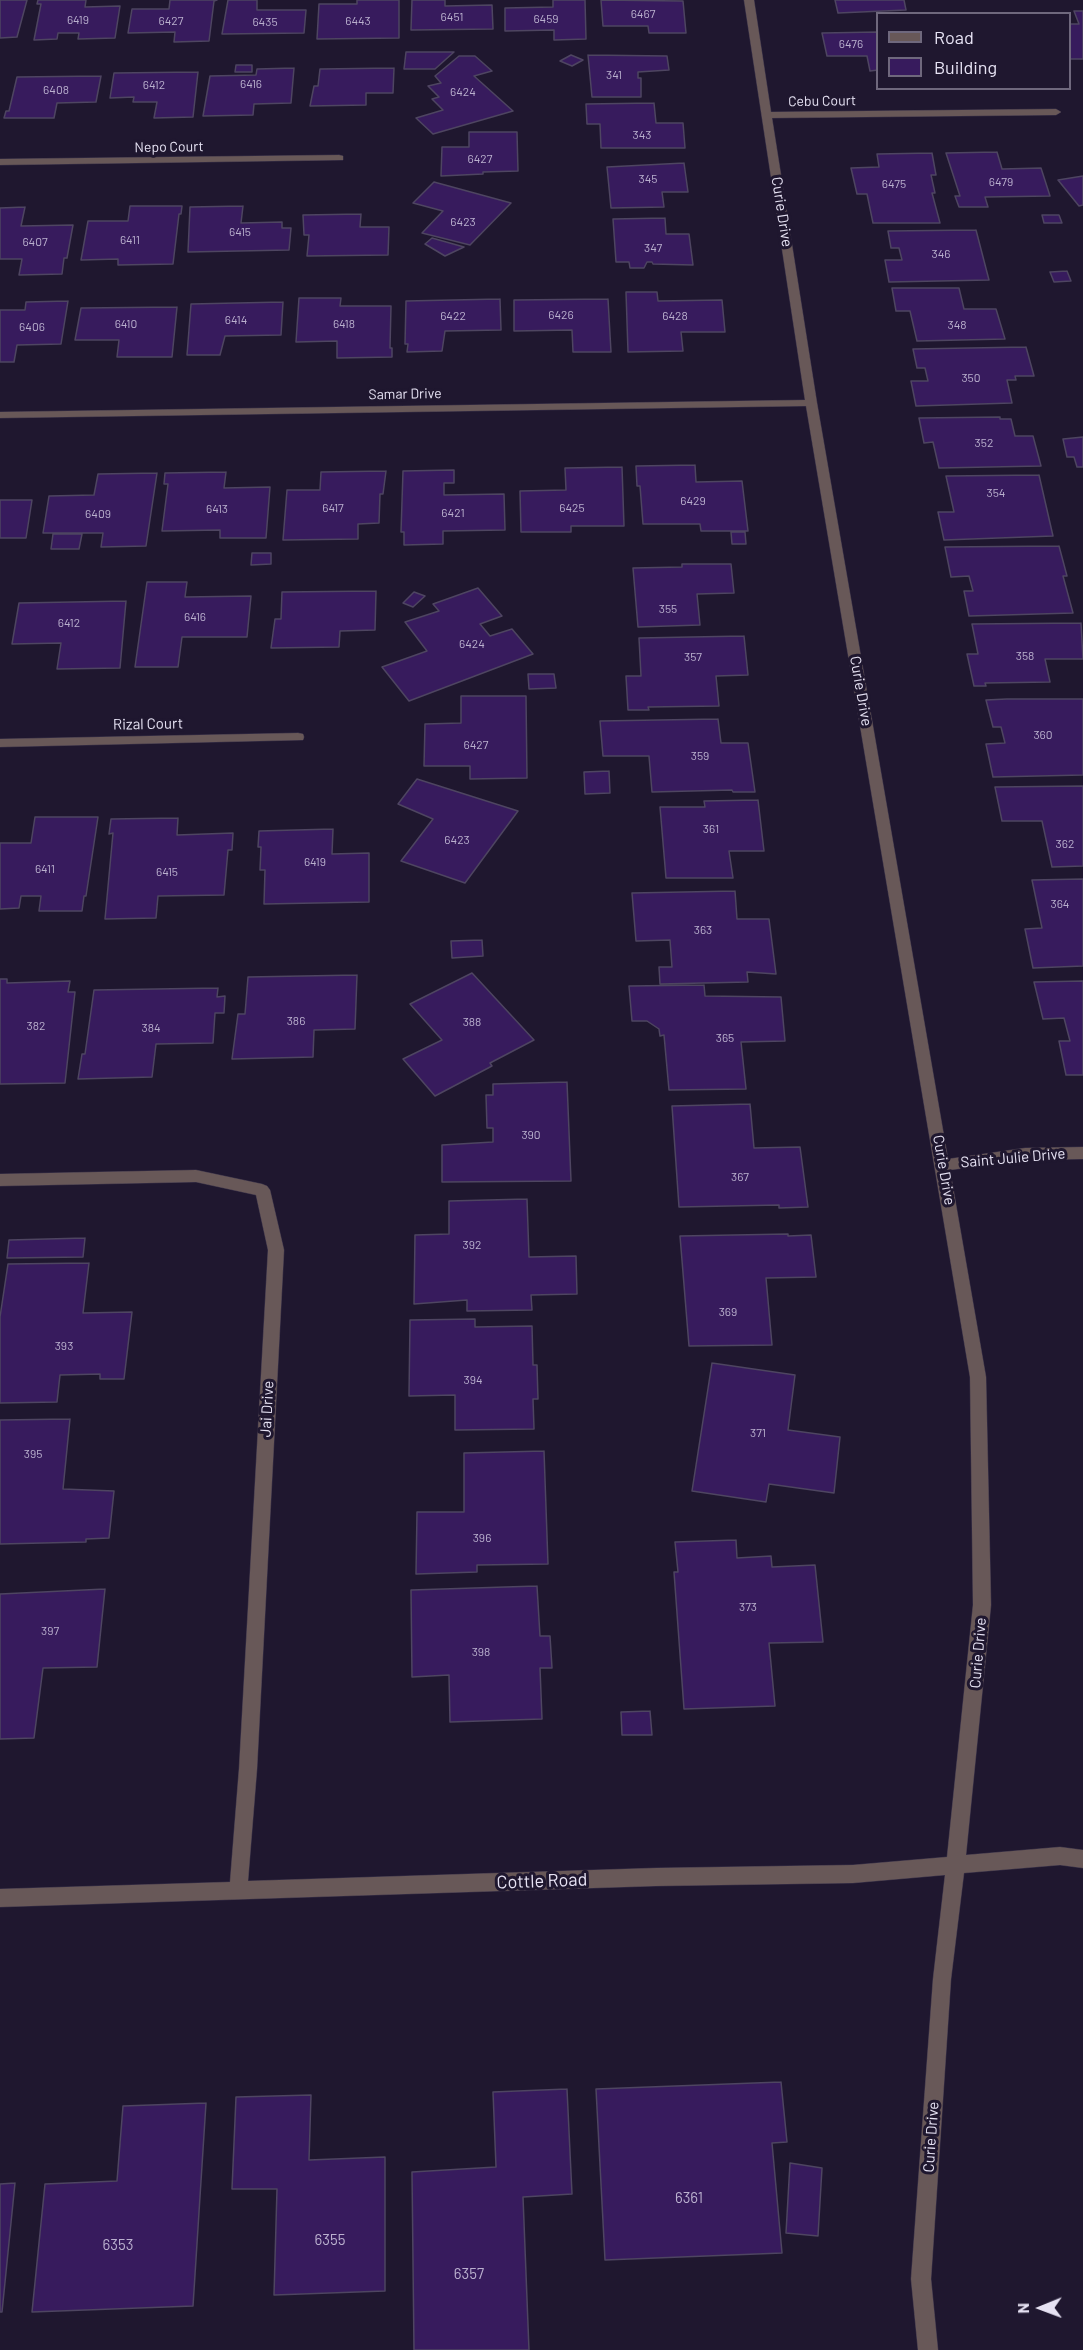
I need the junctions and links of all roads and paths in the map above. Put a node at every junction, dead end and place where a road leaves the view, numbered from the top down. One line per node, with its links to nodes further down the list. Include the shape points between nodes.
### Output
1 (749, 0): 3 (street, Curie Drive)
2 (1056, 112): 3 (street, Cebu Court)
3 (768, 115): 6 (street, Curie Drive)
4 (339, 158): 5 (street, Nepo Court)
5 (0, 162)
6 (811, 403): 7 (street, Samar Drive); 11 (street, Curie Drive)
7 (0, 415)
8 (298, 737): 9 (street, Rizal Court)
9 (0, 743)
10 (1083, 1153): 11 (street, Saint Julie Drive, via 1025,1154)
11 (943, 1164): 14 (street, Curie Drive, via 978,1377 982,1605)
12 (0, 1180): 15 (street, Jai Drive, via 196,1176 262,1190 276,1250)
13 (1083, 1859): 14 (street, Cottle Road, via 1060,1856)
14 (955, 1864): 15 (street, Cottle Road, via 853,1874); 17 (street, Curie Drive, via 942,1979 921,2279)
15 (238, 1892): 16 (street, Cottle Road)
16 (0, 1898)
17 (928, 2350)

